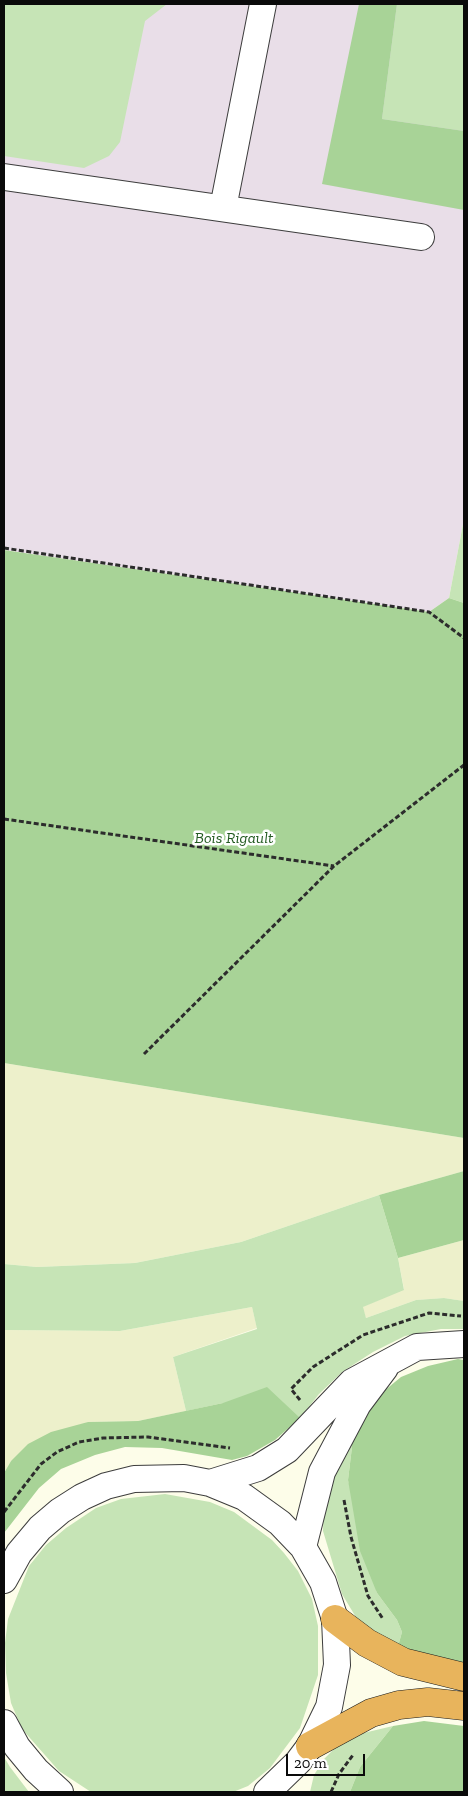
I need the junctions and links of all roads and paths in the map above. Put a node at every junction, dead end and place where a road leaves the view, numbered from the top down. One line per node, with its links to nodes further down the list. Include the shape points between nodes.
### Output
1 (263, 4): 3 (street)
2 (4, 177): 3 (street)
3 (223, 208): 4 (street)
4 (421, 237)
5 (4, 548): 6 (path, via 429,612)
6 (464, 638)
7 (464, 765): 9 (path)
8 (4, 819): 9 (path)
9 (334, 866): 10 (path)
10 (144, 1054)
11 (464, 1344): 12 (street, via 417,1347)
12 (390, 1361): 14 (street, via 352,1382 287,1450 258,1468); 16 (street, via 358,1404 322,1472)
13 (233, 1448): 15 (path, via 148,1437 79,1442 41,1464)
14 (210, 1483): 16 (street, via 260,1507); 17 (street, via 184,1478 134,1479 106,1486 82,1497 40,1528)
15 (4, 1512)
16 (303, 1548): 18 (street, via 323,1582)
17 (5, 1576)
18 (335, 1619): 19 (highway, via 367,1643 403,1662); 22 (street, via 338,1648 334,1690 322,1724)
19 (464, 1677)
20 (464, 1706): 22 (highway, via 428,1702 399,1705 371,1713)
21 (4, 1722): 23 (street)
22 (304, 1754): 25 (street); 26 (street)
23 (39, 1781): 24 (street)
24 (60, 1792)
25 (266, 1792)
26 (300, 1792)

